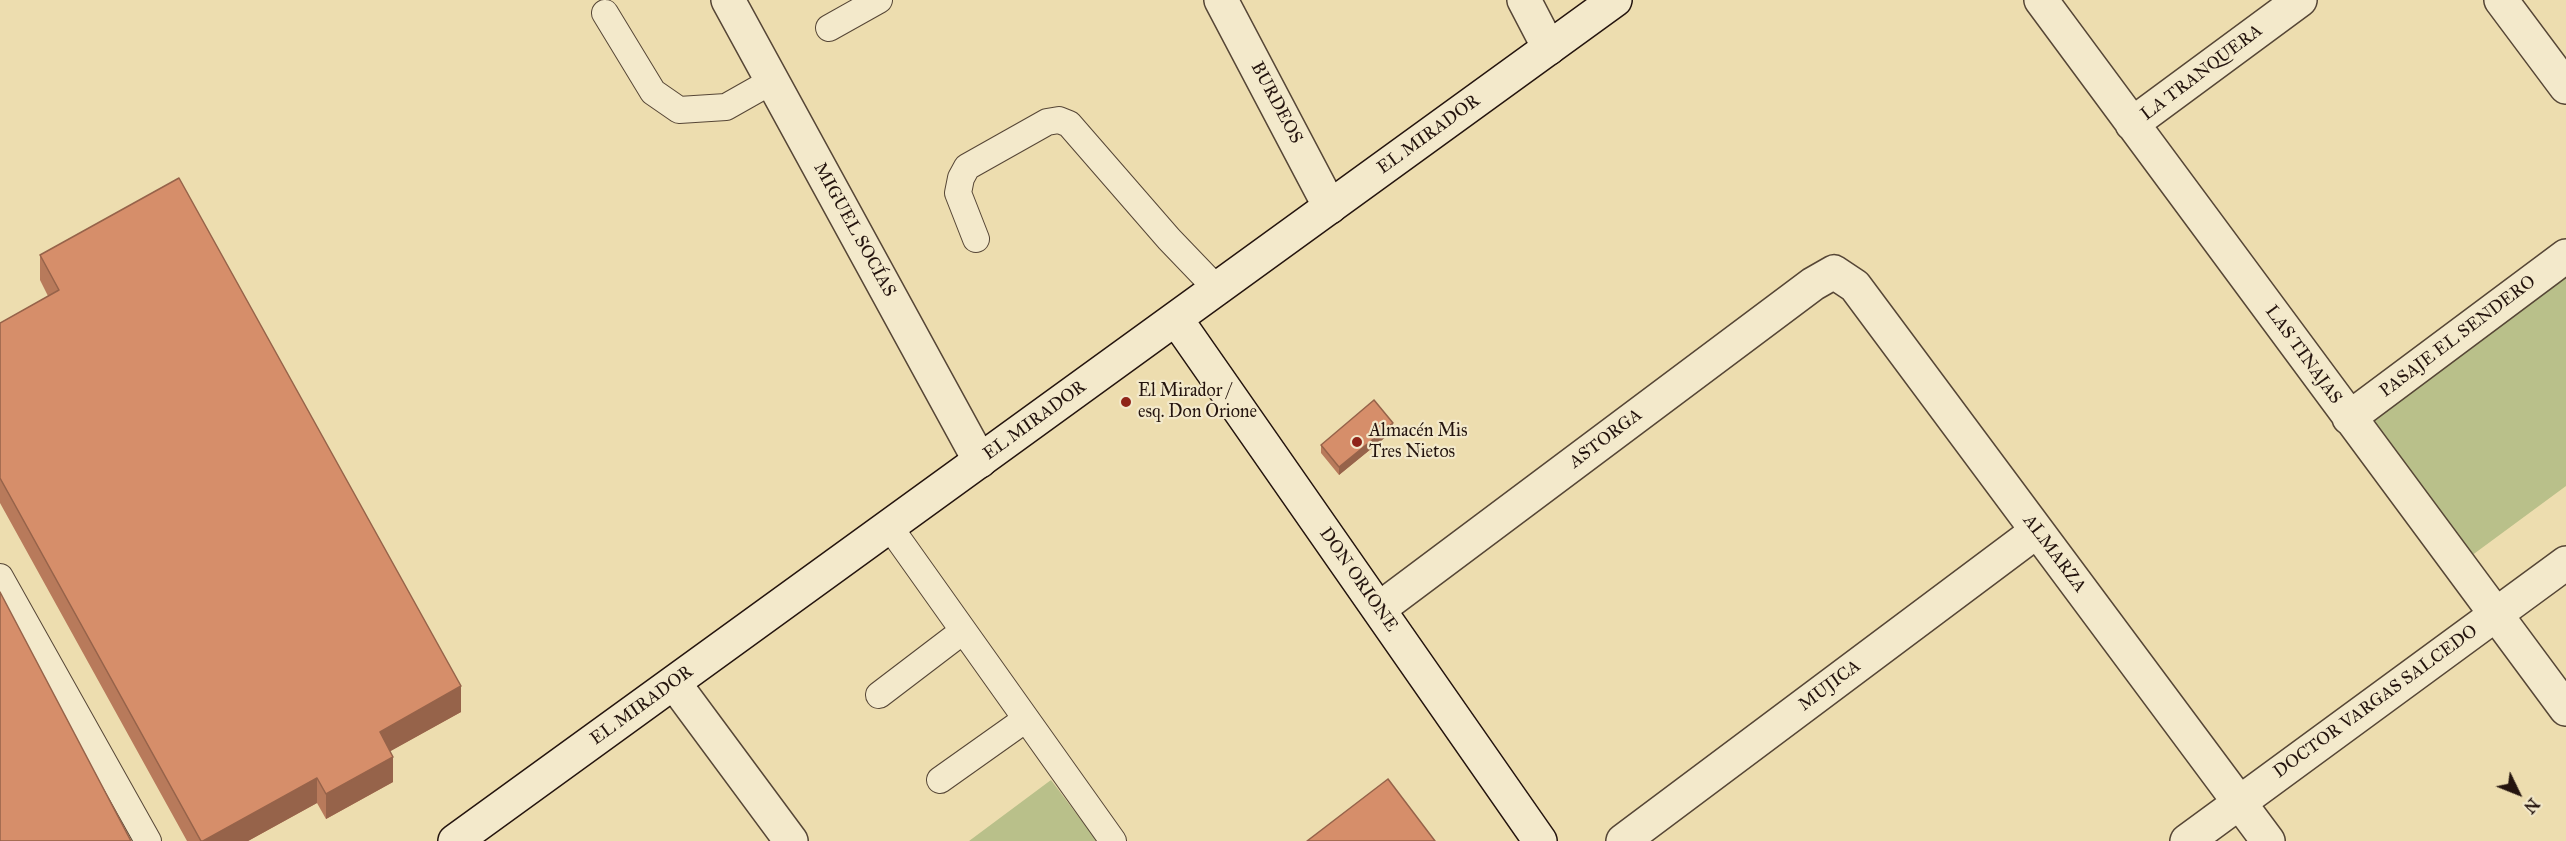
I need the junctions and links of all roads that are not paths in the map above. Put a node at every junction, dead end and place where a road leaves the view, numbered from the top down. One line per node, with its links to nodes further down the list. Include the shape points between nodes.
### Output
1 (728, 0): 12 (street, MIGUEL SOCÍAS)
2 (879, 0): 10 (lane)
3 (1221, 0): 15 (street, BURDEOS)
4 (1524, 0): 11 (street)
5 (1615, 0): 11 (street, EL MIRADOR)
6 (2041, 0): 14 (street, LAS TINAJAS)
7 (2300, 0): 14 (street, LA TRANQUERA)
8 (2501, 0): 13 (street)
9 (605, 13): 12 (lane, via 653,92 679,110 726,107)
10 (829, 28)
11 (1549, 48): 15 (street, EL MIRADOR)
12 (772, 81): 22 (street, MIGUEL SOCÍAS)
13 (2566, 87)
14 (2133, 124): 21 (street, LAS TINAJAS)
15 (1330, 207): 19 (street, EL MIRADOR)
16 (976, 239): 19 (lane, via 958,193 960,178 967,167 1047,122 1059,120 1069,124)
17 (2566, 256): 21 (street, PASAJE EL SENDERO)
18 (1834, 272): 24 (street, ALMARZA, via 1855,286); 27 (street, ASTORGA)
19 (1217, 289): 20 (street, EL MIRADOR)
20 (1176, 319): 22 (street, EL MIRADOR); 27 (street, DON ORIONE)
21 (2349, 418): 28 (street, LAS TINAJAS)
22 (980, 461): 23 (street, EL MIRADOR)
23 (890, 526): 29 (lane); 30 (street, EL MIRADOR)
24 (2037, 531): 35 (street, ALMARZA); 41 (street, MUJICA)
25 (2566, 563): 28 (street, DOCTOR VARGAS SALCEDO)
26 (0, 577): 36 (lane)
27 (1379, 609): 40 (street, DON ORIONE)
28 (2495, 615): 32 (street, LAS TINAJAS); 35 (street, DOCTOR VARGAS SALCEDO)
29 (963, 631): 31 (lane); 33 (lane)
30 (674, 683): 37 (street, EL MIRADOR); 38 (street)
31 (879, 695)
32 (2566, 709)
33 (1026, 719): 34 (lane); 39 (lane)
34 (940, 780)
35 (2239, 802): 42 (street, DOCTOR VARGAS SALCEDO); 43 (street, ALMARZA)
36 (148, 841)
37 (455, 841)
38 (790, 841)
39 (1113, 841)
40 (1540, 841)
41 (1623, 841)
42 (2187, 841)
43 (2268, 841)

